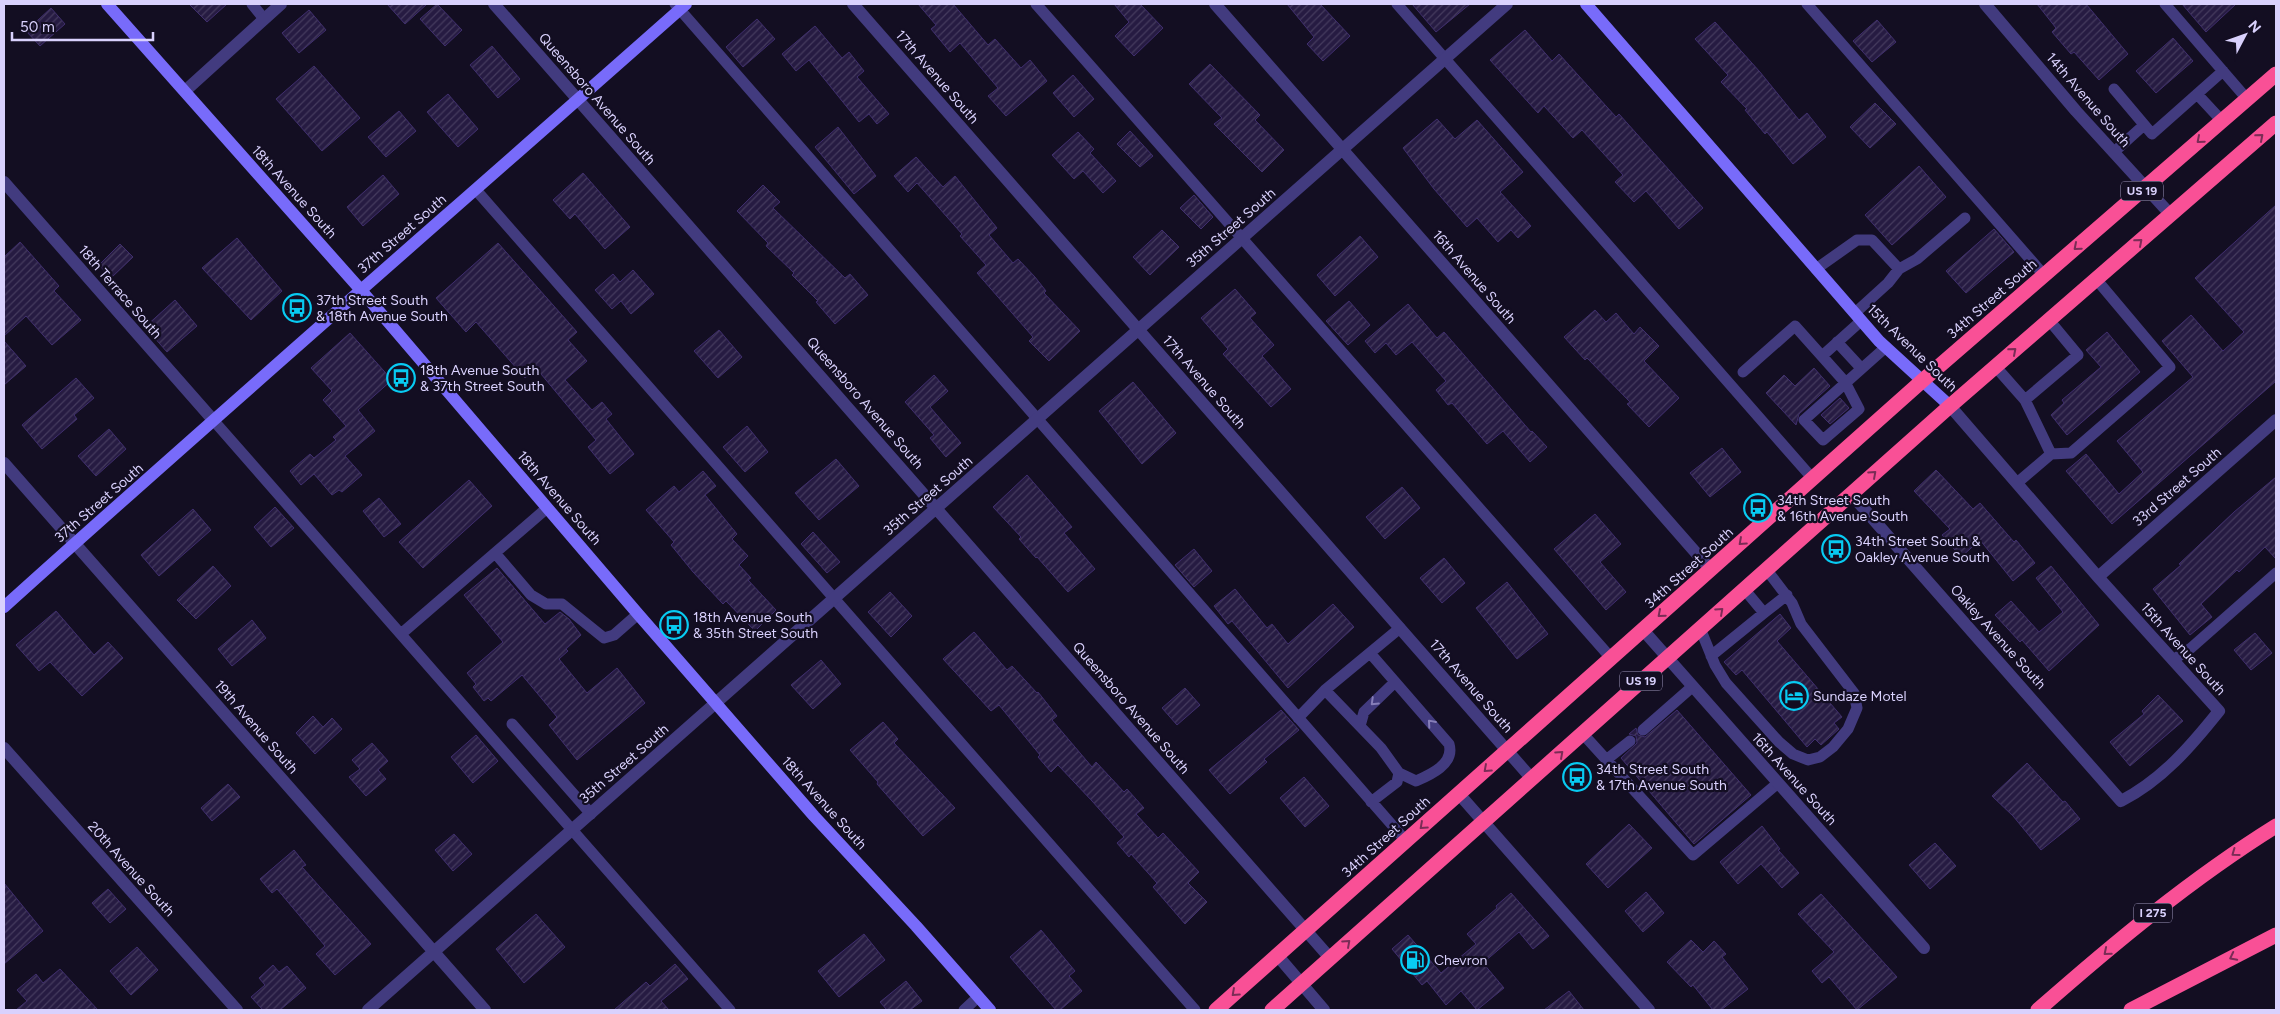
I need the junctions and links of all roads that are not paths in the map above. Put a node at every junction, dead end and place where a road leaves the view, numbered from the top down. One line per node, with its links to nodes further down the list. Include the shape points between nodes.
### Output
1 (107, 4): 20 (street, 18th Avenue South)
2 (252, 4): 15 (lane)
3 (281, 4): 15 (street)
4 (494, 4): 22 (street, Queensboro Avenue South)
5 (853, 4): 42 (street, 17th Avenue South)
6 (1036, 4): 34 (lane)
7 (1216, 4): 27 (street, 16th Avenue South)
8 (1397, 4): 16 (lane)
9 (1507, 4): 16 (street, 35th Street South)
10 (1586, 4): 35 (street, 15th Avenue South)
11 (1808, 4): 37 (lane)
12 (1985, 4): 28 (street, 14th Avenue South)
13 (2165, 4): 17 (lane)
14 (680, 6): 22 (street, 37th Street South); 54 (lane)
15 (264, 19): 20 (street)
16 (1445, 59): 27 (street, 35th Street South); 62 (lane)
17 (2223, 71): 21 (lane); 23 (lane)
18 (2276, 74): 23 (highway, 34th Street South / US 19)
19 (2114, 89): 26 (lane)
20 (185, 91): 39 (street, 18th Avenue South)
21 (2197, 94): 24 (lane); 26 (lane, via 2152,134)
22 (578, 99): 31 (street, 37th Street South); 66 (street, Queensboro Avenue South)
23 (2247, 99): 24 (highway, 34th Street South / US 19)
24 (2222, 121): 30 (highway, 34th Street South / US 19, one-way to 30)
25 (2276, 123): 32 (highway, US 19, one-way to 25)
26 (2144, 125): 28 (lane)
27 (1343, 149): 34 (street, 35th Street South); 70 (street, 16th Avenue South)
28 (2114, 152): 30 (street, 14th Avenue South)
29 (4, 182): 56 (street, 18th Terrace South)
30 (2146, 188): 32 (street, 14th Avenue South); 37 (highway, 34th Street South / US 19, one-way to 37)
31 (476, 190): 39 (street, 37th Street South); 75 (lane)
32 (2170, 214): 38 (highway, US 19, one-way to 32)
33 (1965, 218): 36 (lane, via 1918,259)
34 (1242, 239): 42 (street, 35th Street South); 85 (lane)
35 (1816, 269): 36 (lane, via 1858,240 1872,240); 40 (street, 15th Avenue South)
36 (1899, 269): 40 (lane)
37 (2044, 275): 49 (highway, 34th Street South / US 19)
38 (2096, 279): 41 (highway, US 19); 59 (lane, via 2170,367 2071,453)
39 (360, 289): 56 (street, 37th Street South); 65 (street, 18th Avenue South)
40 (1858, 317): 43 (lane); 44 (street, 15th Avenue South)
41 (2049, 320): 46 (highway, US 19, one-way to 41); 51 (lane, via 2078,355)
42 (1138, 330): 54 (street, 35th Street South); 79 (street, 17th Avenue South)
43 (1837, 342): 45 (lane); 47 (lane)
44 (1886, 347): 47 (lane); 49 (street, 15th Avenue South)
45 (1822, 356): 48 (lane, via 1795,326); 50 (lane)
46 (1995, 366): 51 (lane); 52 (highway, US 19)
47 (1861, 368): 50 (lane)
48 (1743, 372)
49 (1922, 381): 52 (street, 15th Avenue South); 57 (highway, 34th Street South / US 19)
50 (1845, 382): 53 (lane); 58 (lane, via 1804,420)
51 (2025, 400): 59 (lane)
52 (1950, 406): 63 (street, 15th Avenue South); 64 (highway, US 19, one-way to 52)
53 (1859, 409): 57 (lane); 58 (lane)
54 (1037, 419): 66 (street, 35th Street South); 93 (lane)
55 (2276, 420): 72 (street, 33rd Street South)
56 (214, 421): 67 (street, 37th Street South); 82 (lane)
57 (1873, 425): 60 (highway, 34th Street South / US 19)
58 (1823, 440): 60 (lane)
59 (2051, 454): 63 (lane)
60 (1837, 457): 62 (highway, 34th Street South / US 19)
61 (4, 463): 67 (street, 19th Avenue South)
62 (1813, 479): 70 (highway, 34th Street South / US 19, one-way to 70)
63 (2017, 483): 72 (street, 15th Avenue South)
64 (1850, 494): 69 (highway, US 19); 92 (street, Oakley Avenue South, via 2122,801 2154,780 2184,754)
65 (547, 508): 68 (lane); 78 (street, 18th Avenue South)
66 (937, 508): 75 (street, 35th Street South); 112 (street, Queensboro Avenue South)
67 (75, 543): 76 (street, 37th Street South); 115 (street, 19th Avenue South)
68 (495, 553): 78 (lane, via 531,595 546,604 562,604 604,638 614,635); 82 (lane)
69 (1766, 569): 73 (highway, US 19); 74 (lane)
70 (1711, 570): 81 (highway, 34th Street South / US 19, one-way to 81)
71 (2276, 572): 87 (lane, via 2191,648)
72 (2098, 577): 87 (street, 15th Avenue South)
73 (1744, 589): 77 (lane); 80 (highway, US 19, one-way to 73)
74 (1787, 595): 77 (lane); 84 (lane, via 1801,624 1854,693 1857,708 1848,729 1833,747 1820,757 1808,760 1793,754 1726,683)
75 (833, 599): 91 (street, 35th Street South); 126 (lane)
76 (4, 607)
77 (1764, 613): 84 (lane)
78 (638, 614): 91 (street, 18th Avenue South)
79 (1400, 628): 83 (lane); 100 (street, 17th Avenue South)
80 (1700, 628): 84 (lane); 86 (highway, US 19)
81 (1643, 630): 85 (highway, 34th Street South / US 19); 86 (street, 16th Avenue South)
82 (401, 634): 110 (lane)
83 (1370, 654): 88 (lane); 90 (lane)
84 (1711, 656)
85 (1611, 658): 100 (highway, 34th Street South / US 19)
86 (1667, 658): 89 (street, 16th Avenue South); 97 (highway, US 19)
87 (2173, 660): 92 (street, 15th Avenue South)
88 (1395, 682): 95 (lane, one-way to 95, via 1364,712); 102 (lane, one-way to 88, via 1416,781 1435,772 1449,758 1451,750)
89 (1692, 687): 96 (lane); 104 (street, 16th Avenue South)
90 (1325, 690): 93 (lane); 95 (lane)
91 (716, 703): 107 (street, 35th Street South); 119 (street, 18th Avenue South)
92 (2219, 711)
93 (1298, 718): 106 (lane)
94 (512, 724): 107 (lane)
95 (1360, 726): 102 (lane)
96 (1643, 730)
97 (1583, 734): 101 (lane); 103 (highway, US 19, one-way to 97)
98 (1630, 740): 101 (lane)
99 (4, 748): 120 (street, 20th Avenue South)
100 (1508, 750): 103 (street, 17th Avenue South); 105 (highway, 34th Street South / US 19, one-way to 105)
101 (1606, 760): 104 (lane, via 1693,855)
102 (1399, 773): 106 (lane, via 1397,782)
103 (1532, 779): 108 (highway, US 19)
104 (1778, 783): 114 (street, 16th Avenue South)
105 (1459, 794): 108 (street); 111 (highway, 34th Street South / US 19, one-way to 111)
106 (1371, 802): 111 (lane)
107 (591, 814): 110 (street, 35th Street South)
108 (1484, 821): 117 (highway, US 19, one-way to 108); 130 (street)
109 (2276, 826): 131 (highway, I 275, one-way to 131, via 2162,906)
110 (572, 830): 115 (street, 35th Street South); 123 (lane)
111 (1406, 841): 112 (highway, 34th Street South / US 19)
112 (1304, 931): 116 (highway, 34th Street South / US 19); 117 (street, Queensboro Avenue South)
113 (2276, 935): 132 (highway, one-way to 132)
114 (1924, 948)
115 (434, 952): 121 (street, 35th Street South); 122 (street, 19th Avenue South)
116 (1277, 955): 118 (street); 127 (highway, 34th Street South / US 19, one-way to 127)
117 (1330, 958): 118 (highway, US 19)
118 (1301, 984): 128 (highway, US 19); 129 (street)
119 (978, 997): 124 (lane); 125 (street, 18th Avenue South)
120 (236, 1010)
121 (368, 1010)
122 (485, 1010)
123 (730, 1010)
124 (964, 1010)
125 (990, 1010)
126 (1194, 1010)
127 (1216, 1010)
128 (1272, 1010)
129 (1324, 1010)
130 (1650, 1010)
131 (2038, 1010)
132 (2131, 1010)

